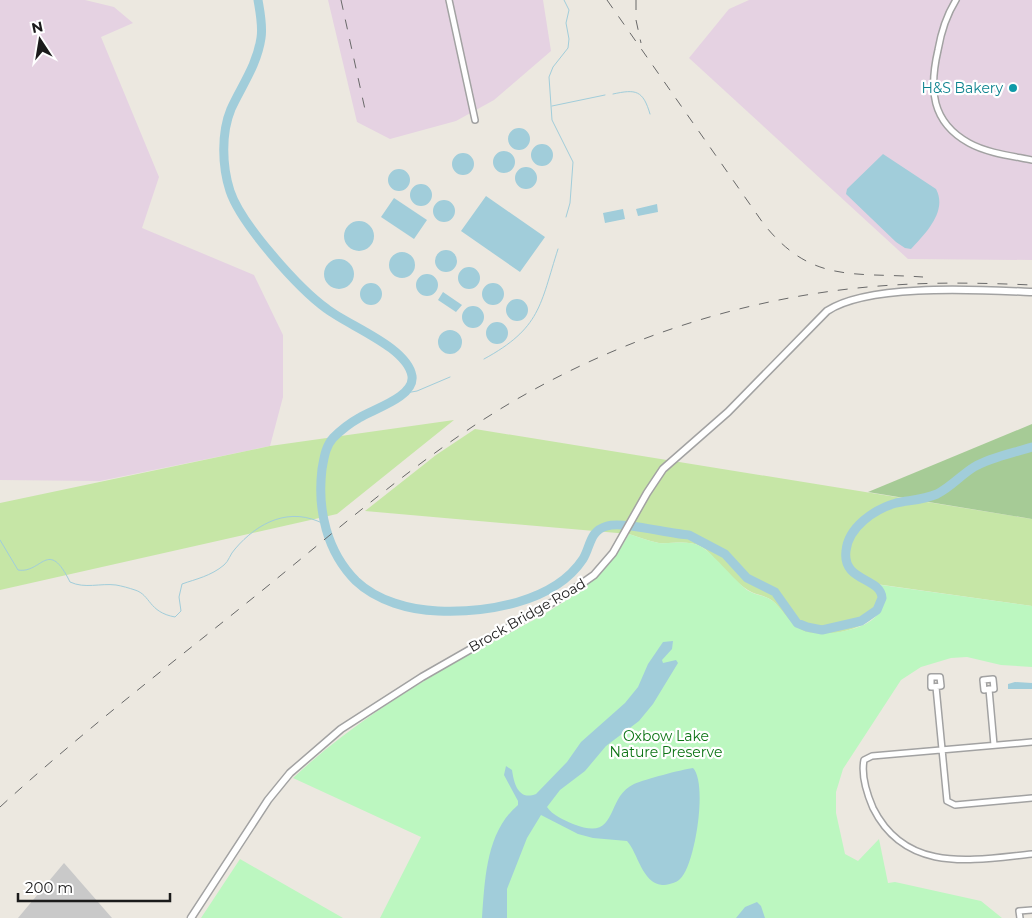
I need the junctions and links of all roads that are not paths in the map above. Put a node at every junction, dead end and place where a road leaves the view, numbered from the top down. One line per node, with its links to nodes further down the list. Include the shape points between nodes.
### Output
1 (449, 0): 3 (street)
2 (956, 0): 4 (street, via 944,26 932,77 933,94 941,117 971,144)
3 (475, 120)
4 (1032, 160)
5 (1032, 292): 14 (street, Brock Bridge Road, via 924,291 861,298 836,305 728,412 663,469 605,563 584,583 422,677 341,730 303,760 268,800)
6 (936, 687): 10 (street)
7 (989, 689): 9 (street)
8 (1032, 742): 9 (street)
9 (994, 745): 10 (street)
10 (941, 750): 11 (street, via 945,795 950,804); 12 (street, via 872,756 864,760 866,786 877,816 892,834 913,849 936,858 951,860)
11 (1032, 798)
12 (1032, 854)
13 (1031, 910): 15 (street, via 1019,911); 16 (street)
14 (191, 918)
15 (1020, 918)
16 (1030, 918)

